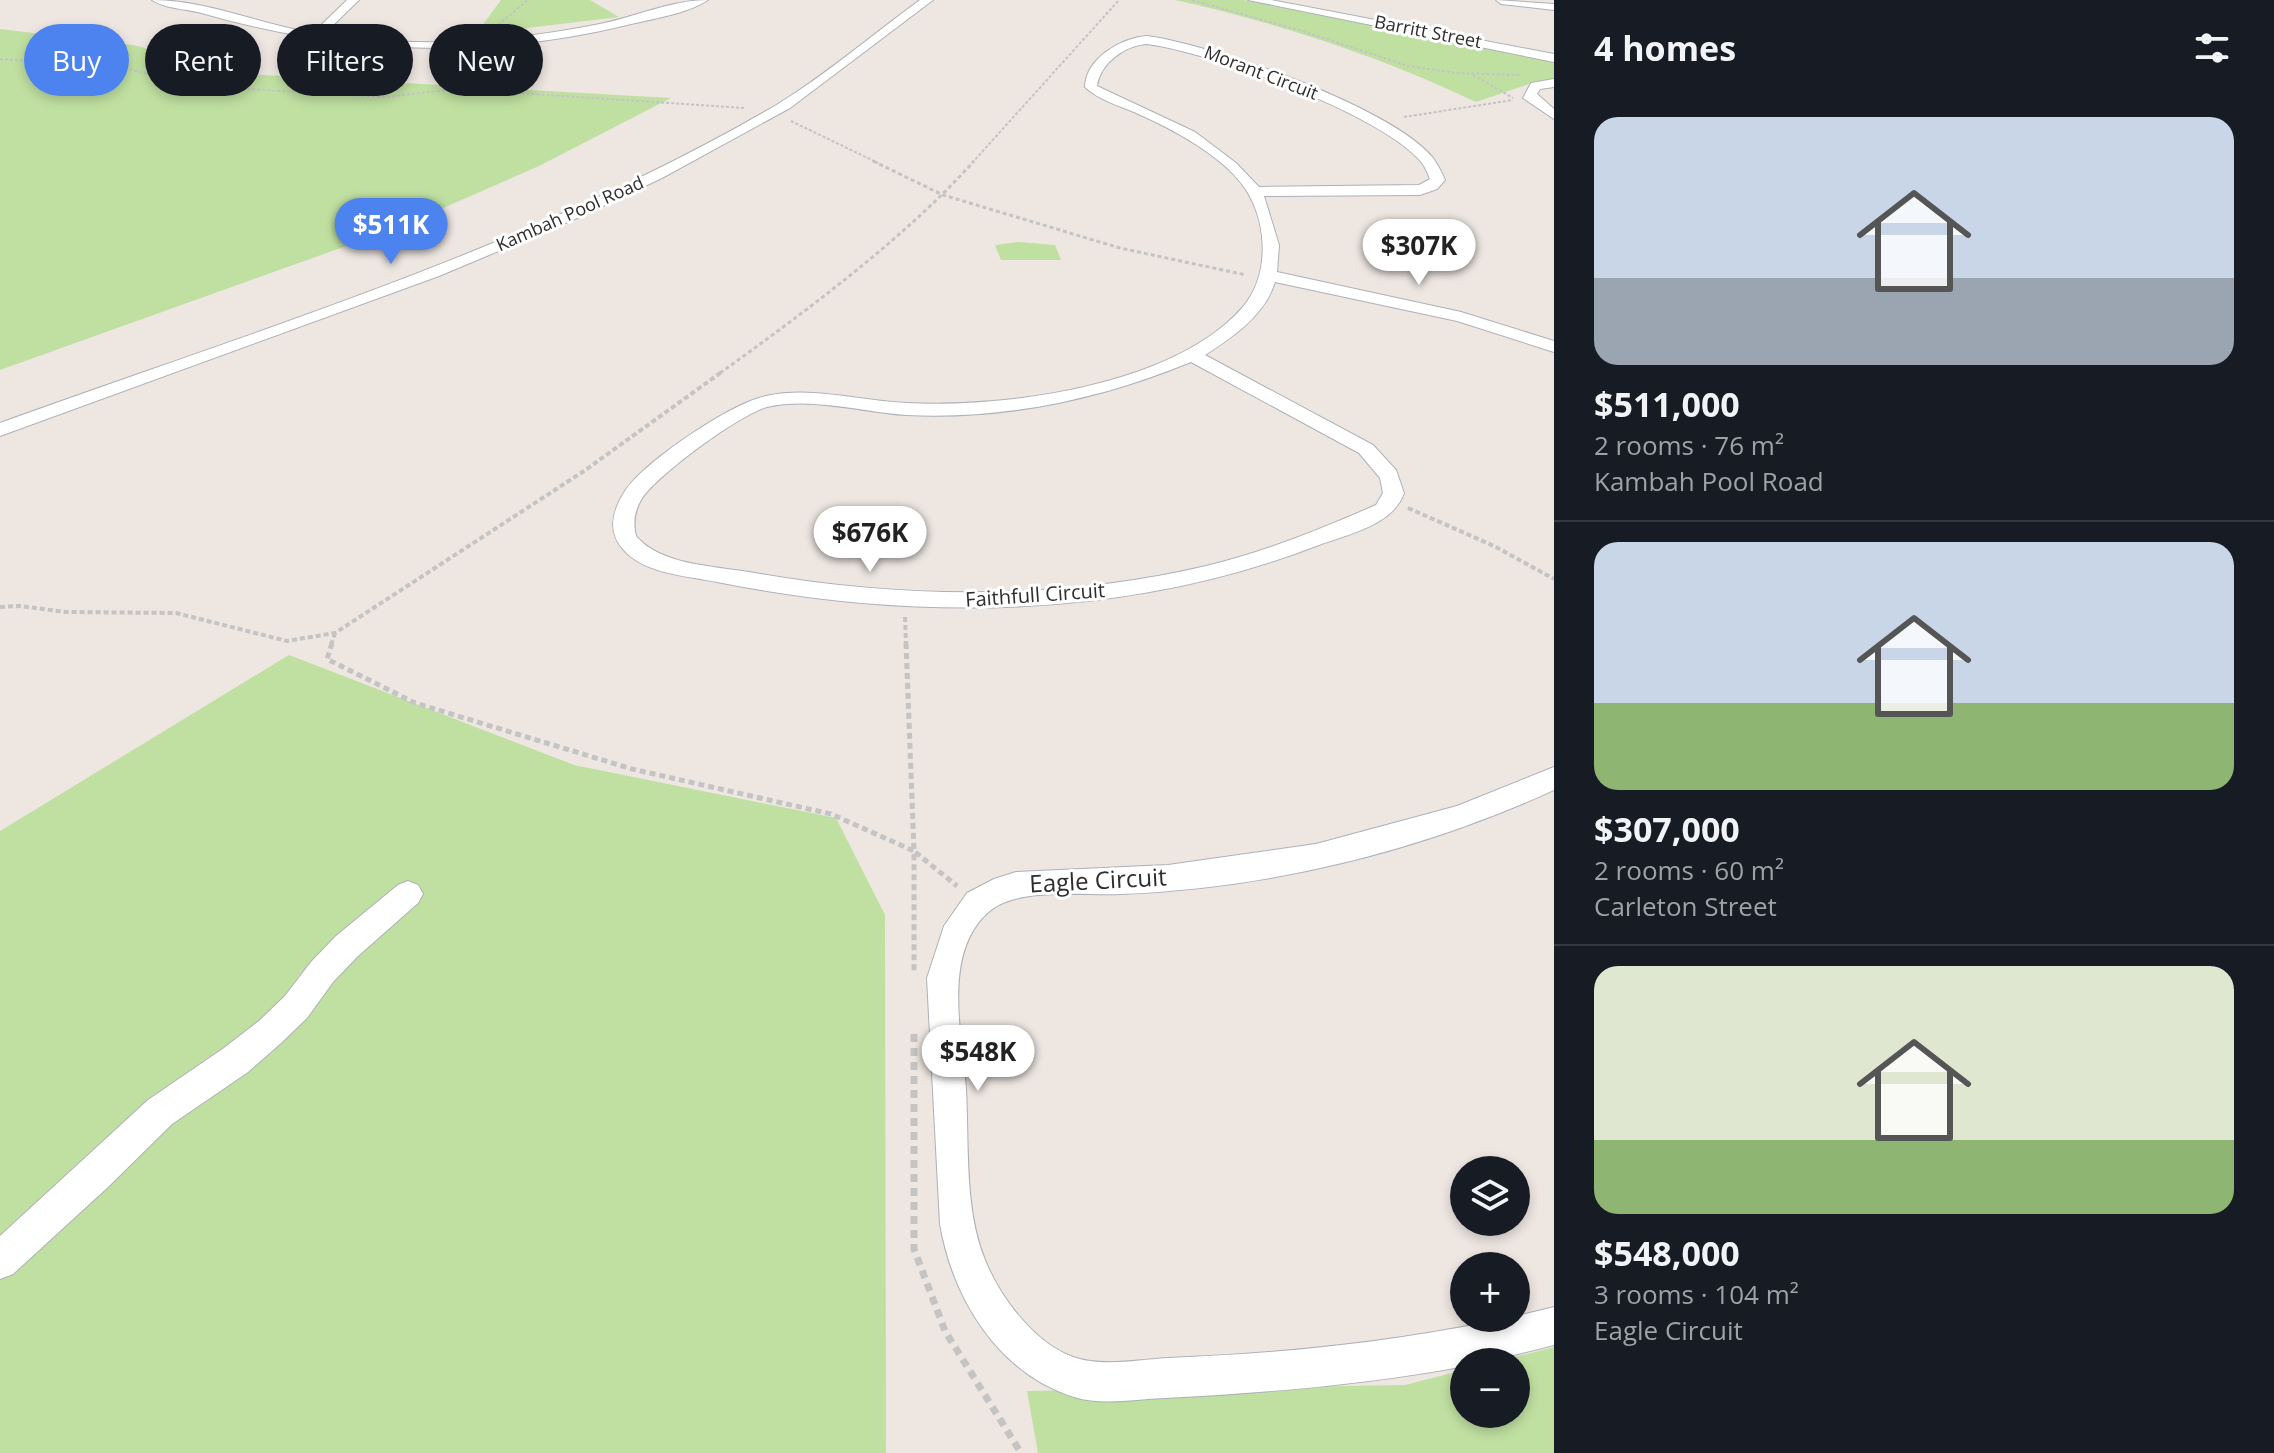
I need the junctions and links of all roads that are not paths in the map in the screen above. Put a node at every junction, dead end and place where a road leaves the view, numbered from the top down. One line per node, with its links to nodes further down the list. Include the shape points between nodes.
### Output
1 (158, 0): 10 (street)
2 (353, 0): 9 (street)
3 (702, 0): 11 (street, via 610,26 491,41)
4 (927, 0): 19 (street, Kambah Pool Road, via 773,111 657,175 433,272)
5 (1254, 0): 12 (street, Barritt Street, via 1478,38)
6 (1501, 0): 7 (street); 8 (street)
7 (1554, 7)
8 (1494, 18)
9 (328, 24)
10 (277, 28)
11 (413, 43)
12 (1554, 58)
13 (1554, 83): 14 (street, via 1536,86 1530,93)
14 (1554, 115)
15 (1255, 192): 15 (street, Morant Circuit, via 1413,190 1432,186 1438,172 1371,122 1322,96 1263,70 1166,41 1120,46 1092,77 1091,87 1100,94 1200,141); 16 (street, Morant Circuit, via 1271,233)
16 (1271, 276): 17 (street, via 1461,317); 18 (street, Faithfull Circuit, via 1252,308)
17 (1554, 347)
18 (1192, 355): 18 (street, Faithfull Circuit, via 1093,391 1003,406 906,409 797,398 754,404 630,496 622,519 625,535 634,548 658,561 759,583 904,599 1051,597 1231,568 1309,543 1384,510 1393,501 1395,489 1386,468 1366,449)
19 (0, 430)
20 (1554, 778): 23 (street, Eagle Circuit, via 1464,816 1294,861 1167,878 1004,888 977,902 956,927 943,978 956,1220 970,1270 995,1317 1031,1354 1072,1376 1093,1380 1215,1377 1329,1367 1506,1339)
21 (408, 894): 22 (street, via 347,946 270,1032 160,1112)
22 (0, 1261)
23 (1554, 1326)

